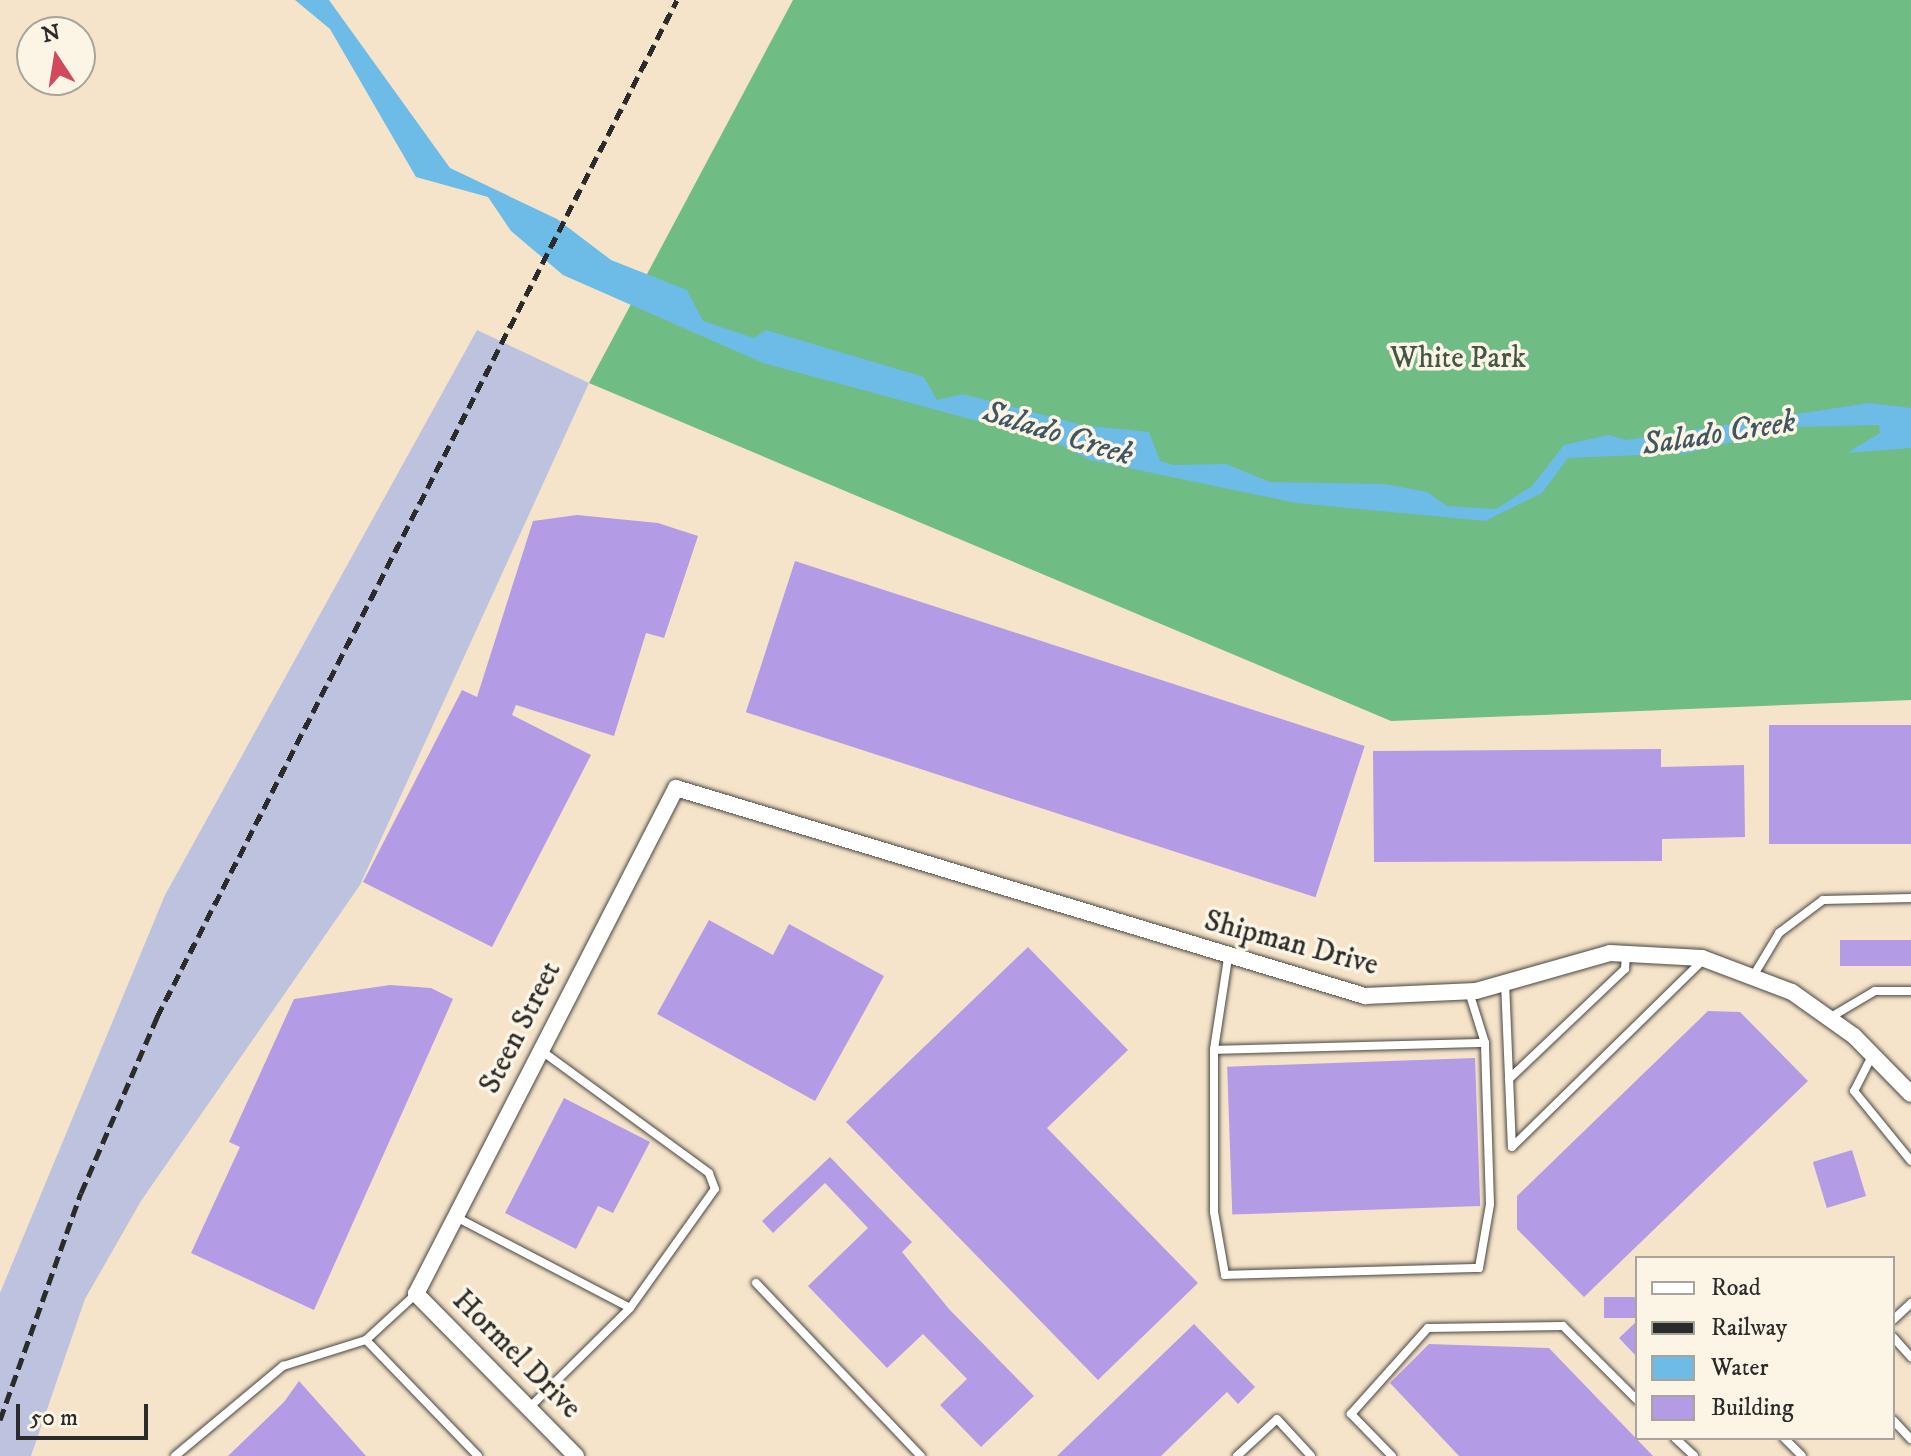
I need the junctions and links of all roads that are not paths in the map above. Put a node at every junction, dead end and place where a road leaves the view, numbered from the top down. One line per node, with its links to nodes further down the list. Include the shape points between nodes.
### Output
1 (676, 788): 4 (street, Shipman Drive); 12 (street, Steen Street)
2 (1911, 898): 6 (lane, via 1823,900 1779,933)
3 (1626, 953): 5 (street, Shipman Drive); 7 (street, Shipman Drive); 15 (lane, via 1625,969)
4 (1228, 958): 9 (street, Shipman Drive, via 1365,996); 13 (lane)
5 (1704, 958): 6 (street, Shipman Drive); 15 (lane, via 1512,1147)
6 (1755, 973): 10 (street, Shipman Drive)
7 (1505, 982): 9 (street, Shipman Drive); 15 (lane)
8 (1911, 991): 10 (lane, via 1875,991)
9 (1469, 992): 11 (lane)
10 (1831, 1017): 14 (street, Shipman Drive)
11 (1485, 1043): 13 (lane); 13 (lane, via 1490,1204 1479,1268 1225,1275 1214,1212)
12 (541, 1050): 18 (street, Steen Street); 22 (lane, via 715,1179 715,1189)
13 (1214, 1050)
14 (1873, 1055): 16 (street, Shipman Drive); 17 (lane, via 1854,1091)
15 (1509, 1079)
16 (1911, 1094)
17 (1911, 1161)
18 (456, 1217): 20 (street, Steen Street); 22 (lane)
19 (756, 1283): 36 (lane)
20 (416, 1294): 25 (lane); 28 (street, Hormel Drive)
21 (1911, 1303): 23 (lane)
22 (630, 1308): 28 (lane)
23 (1895, 1318)
24 (1895, 1339): 26 (lane)
25 (366, 1340): 33 (lane, via 283,1366); 34 (lane)
26 (1911, 1357)
27 (1635, 1398): 39 (lane, via 1563,1326 1428,1328 1351,1414)
28 (529, 1408): 35 (street, Hormel Drive)
29 (1895, 1422): 30 (lane)
30 (1911, 1439)
31 (1677, 1440): 40 (lane)
32 (1786, 1440): 41 (lane)
33 (175, 1456)
34 (478, 1456)
35 (576, 1456)
36 (921, 1456)
37 (1237, 1456): 38 (lane, via 1277,1419)
38 (1311, 1456)
39 (1392, 1456)
40 (1694, 1456)
41 (1802, 1456)

